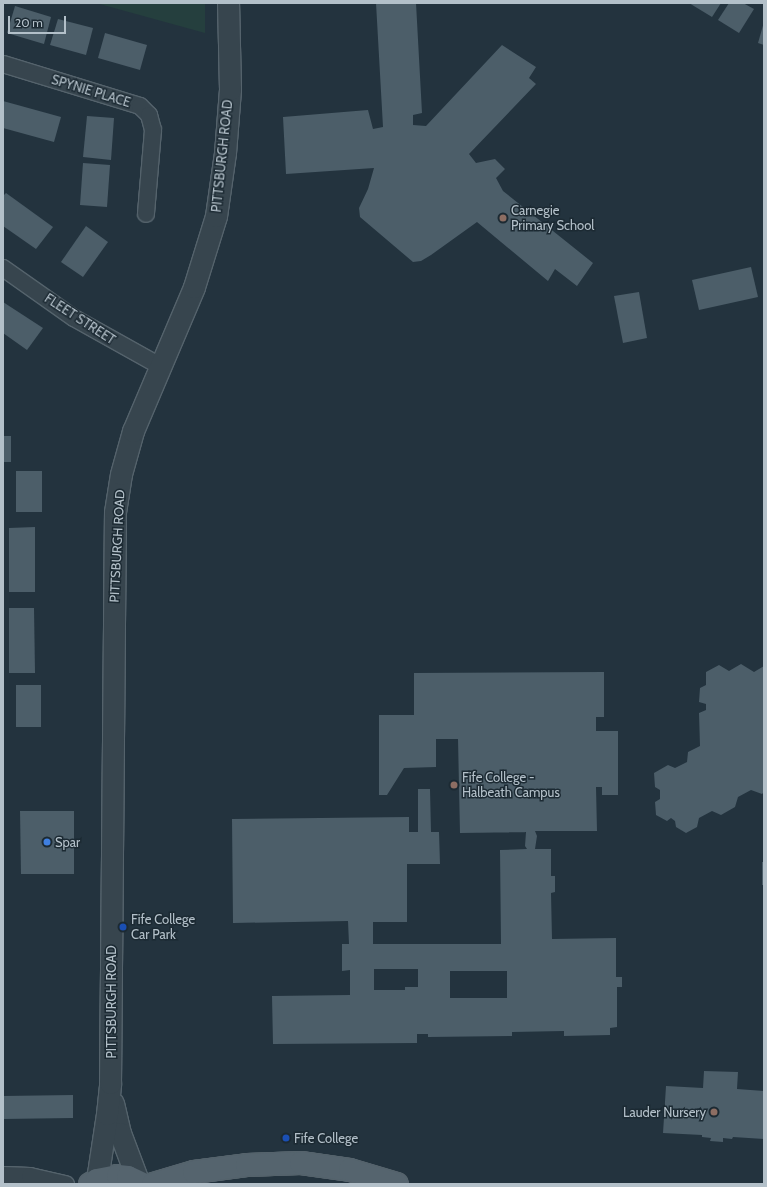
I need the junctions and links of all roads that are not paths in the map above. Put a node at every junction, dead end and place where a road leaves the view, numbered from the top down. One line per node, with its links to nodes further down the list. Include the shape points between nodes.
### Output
1 (228, 3): 5 (street, PITTSBURGH ROAD, via 230,89 225,153 216,216 194,287)
2 (3, 64): 3 (street, SPYNIE PLACE, via 140,106 149,115 153,130)
3 (146, 214)
4 (3, 268): 5 (street, FLEET STREET, via 74,318)
5 (160, 366): 6 (street, PITTSBURGH ROAD, via 133,431 121,474 115,512)
6 (110, 1083): 8 (street, PITTSBURGH ROAD); 9 (street, PITTSBURGH ROAD, via 116,1119)
7 (3, 1175): 10 (street, via 30,1176)
8 (94, 1182): 9 (main road, via 118,1176)
9 (145, 1183): 11 (main road, via 247,1164 301,1163 350,1170)
10 (66, 1184)
11 (397, 1184)

